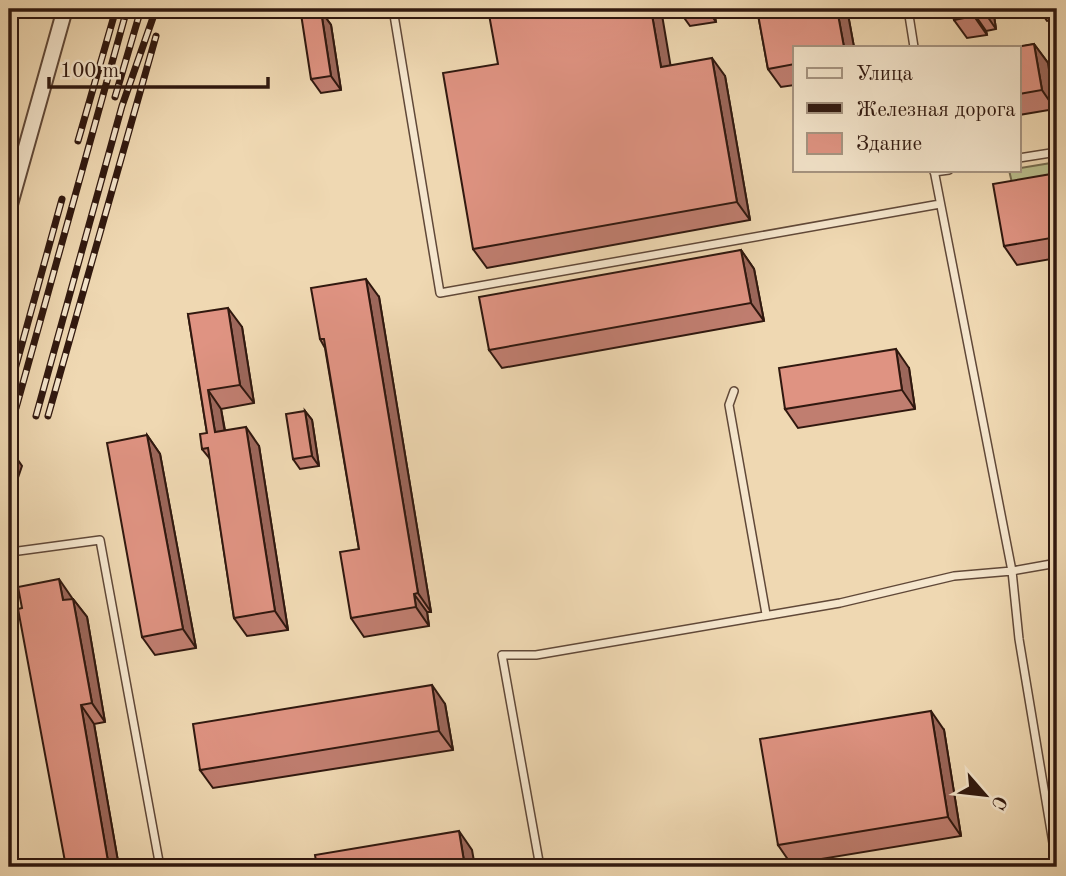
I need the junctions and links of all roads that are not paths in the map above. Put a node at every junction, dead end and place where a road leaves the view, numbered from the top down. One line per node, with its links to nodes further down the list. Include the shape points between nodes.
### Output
1 (65, 9): 9 (street)
2 (393, 9): 8 (lane, via 440,293)
3 (908, 9): 4 (lane)
4 (914, 46)
5 (1057, 152): 6 (lane)
6 (1020, 158)
7 (934, 172): 8 (lane)
8 (940, 204): 13 (lane)
9 (9, 208)
10 (734, 391): 14 (lane, via 729,405)
11 (11, 552): 15 (lane, via 100,540)
12 (1057, 563): 13 (lane)
13 (1012, 571): 14 (lane, via 954,576 840,603); 17 (lane)
14 (766, 614): 16 (lane, via 536,655 502,655)
15 (160, 867)
16 (540, 867)
17 (1057, 867)

